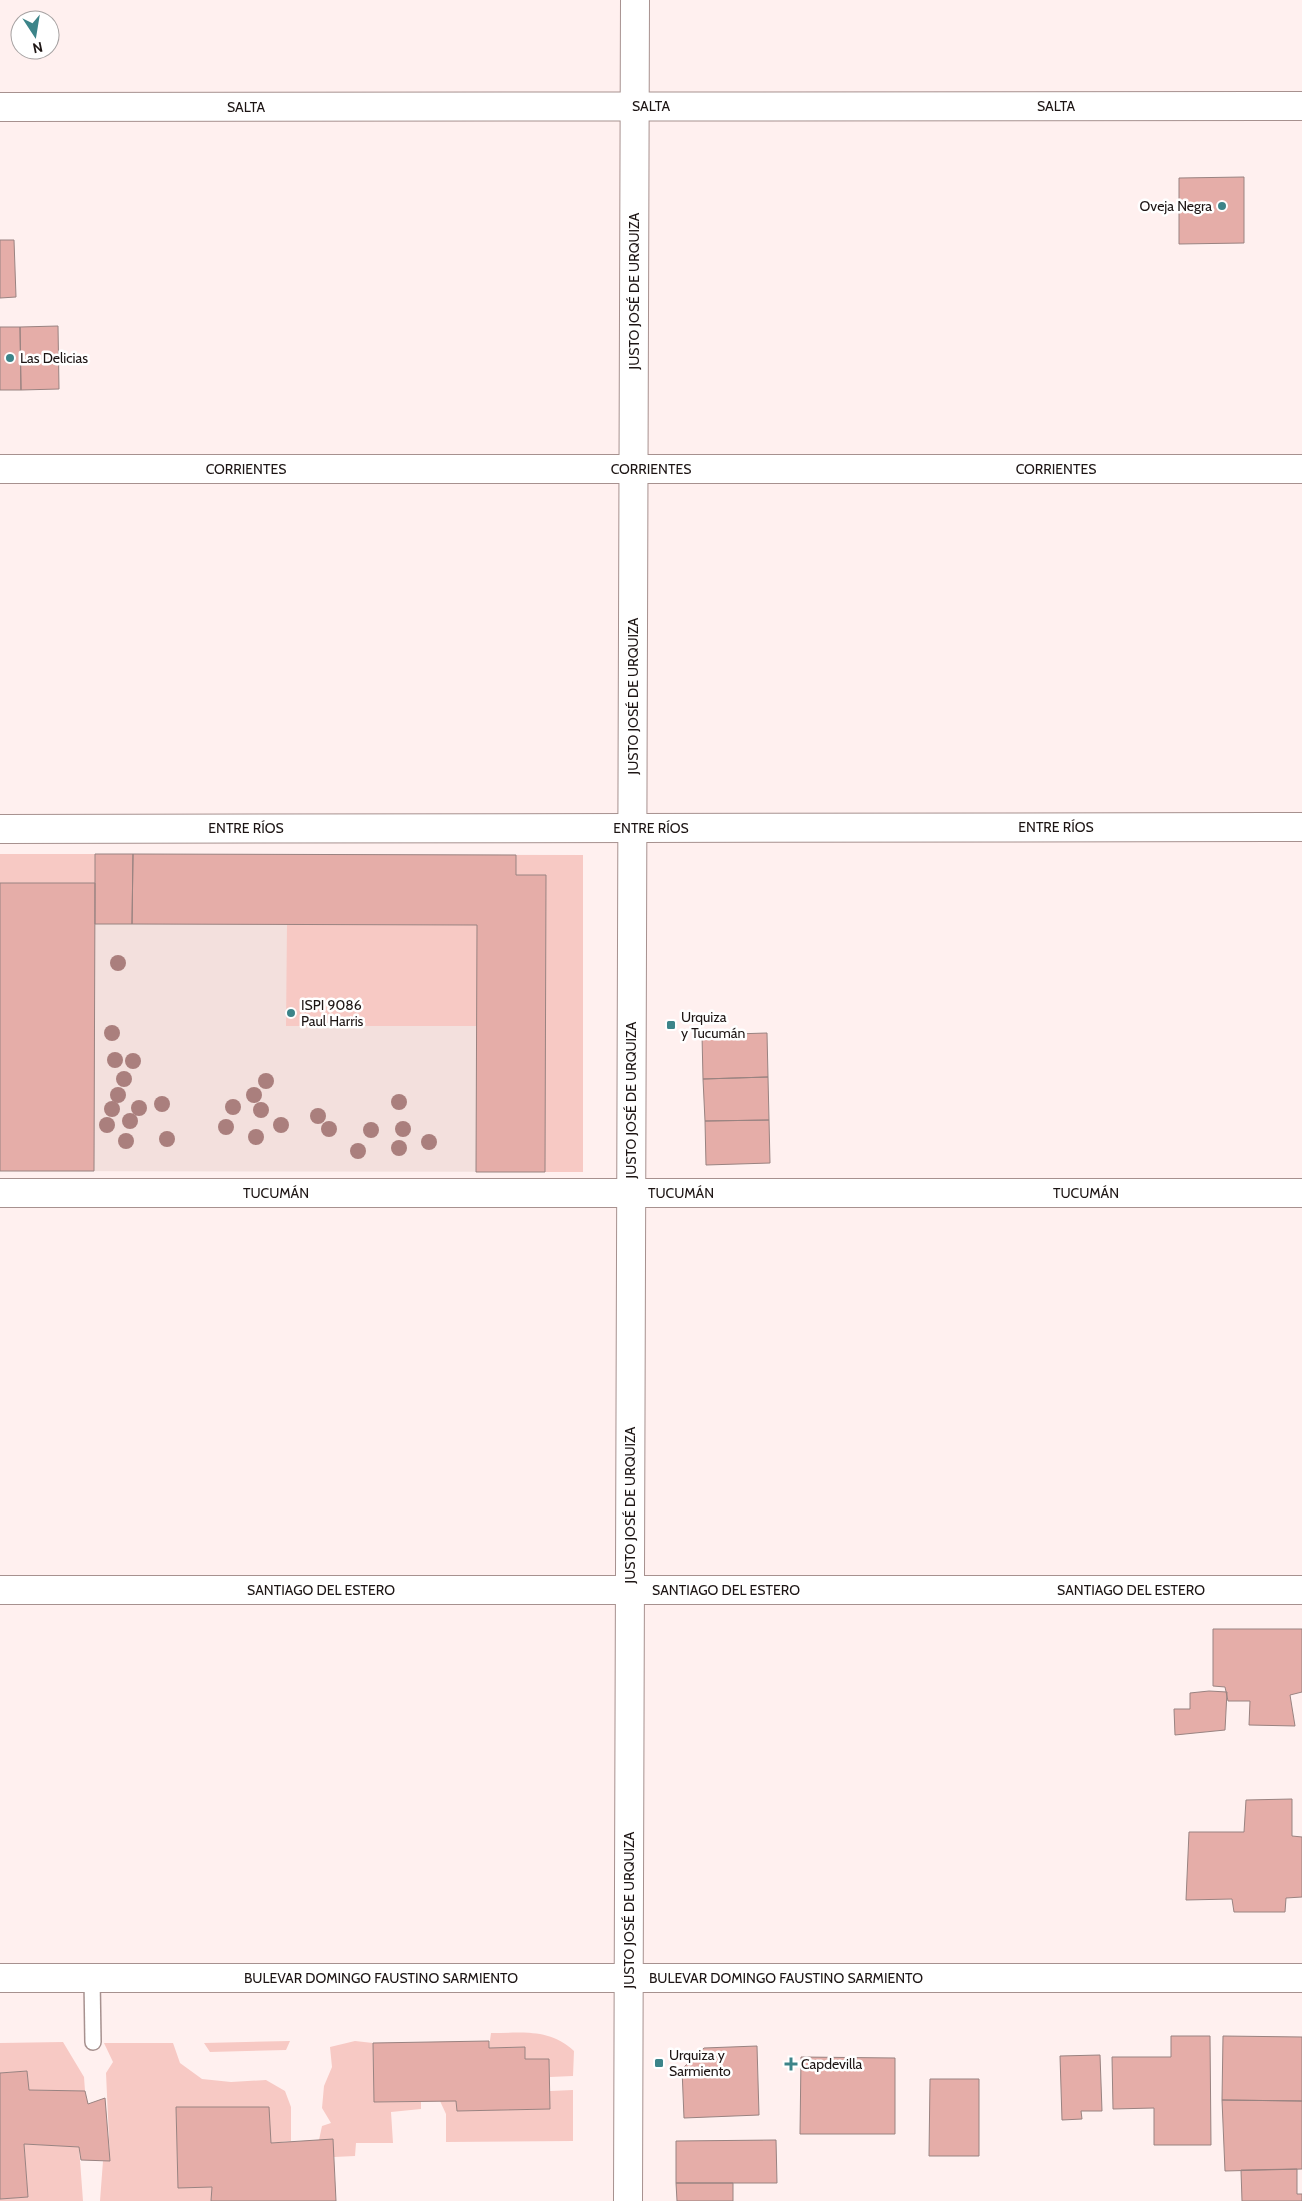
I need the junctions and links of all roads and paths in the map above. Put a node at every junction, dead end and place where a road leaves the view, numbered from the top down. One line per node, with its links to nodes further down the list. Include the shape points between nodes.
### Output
1 (635, 0): 2 (street, JUSTO JOSÉ DE URQUIZA)
2 (634, 106): 3 (street, SALTA); 4 (street, SALTA); 6 (street, JUSTO JOSÉ DE URQUIZA)
3 (1302, 106)
4 (0, 107)
5 (0, 469): 6 (street, CORRIENTES)
6 (633, 469): 7 (street, CORRIENTES); 10 (street, JUSTO JOSÉ DE URQUIZA)
7 (1302, 469)
8 (1302, 827): 10 (street, ENTRE RÍOS)
9 (0, 828): 10 (street, ENTRE RÍOS)
10 (632, 828): 12 (street, JUSTO JOSÉ DE URQUIZA)
11 (0, 1193): 12 (street, TUCUMÁN)
12 (631, 1193): 13 (street, TUCUMÁN); 15 (street, JUSTO JOSÉ DE URQUIZA)
13 (1302, 1193)
14 (0, 1590): 15 (street, SANTIAGO DEL ESTERO)
15 (630, 1590): 16 (street, SANTIAGO DEL ESTERO); 19 (street, JUSTO JOSÉ DE URQUIZA)
16 (1302, 1590)
17 (0, 1978): 18 (street, BULEVAR DOMINGO FAUSTINO SARMIENTO)
18 (92, 1978): 19 (street, BULEVAR DOMINGO FAUSTINO SARMIENTO); 21 (lane)
19 (629, 1978): 20 (street, BULEVAR DOMINGO FAUSTINO SARMIENTO); 22 (street, JUSTO JOSÉ DE URQUIZA)
20 (1302, 1978)
21 (93, 2042)
22 (628, 2201)

